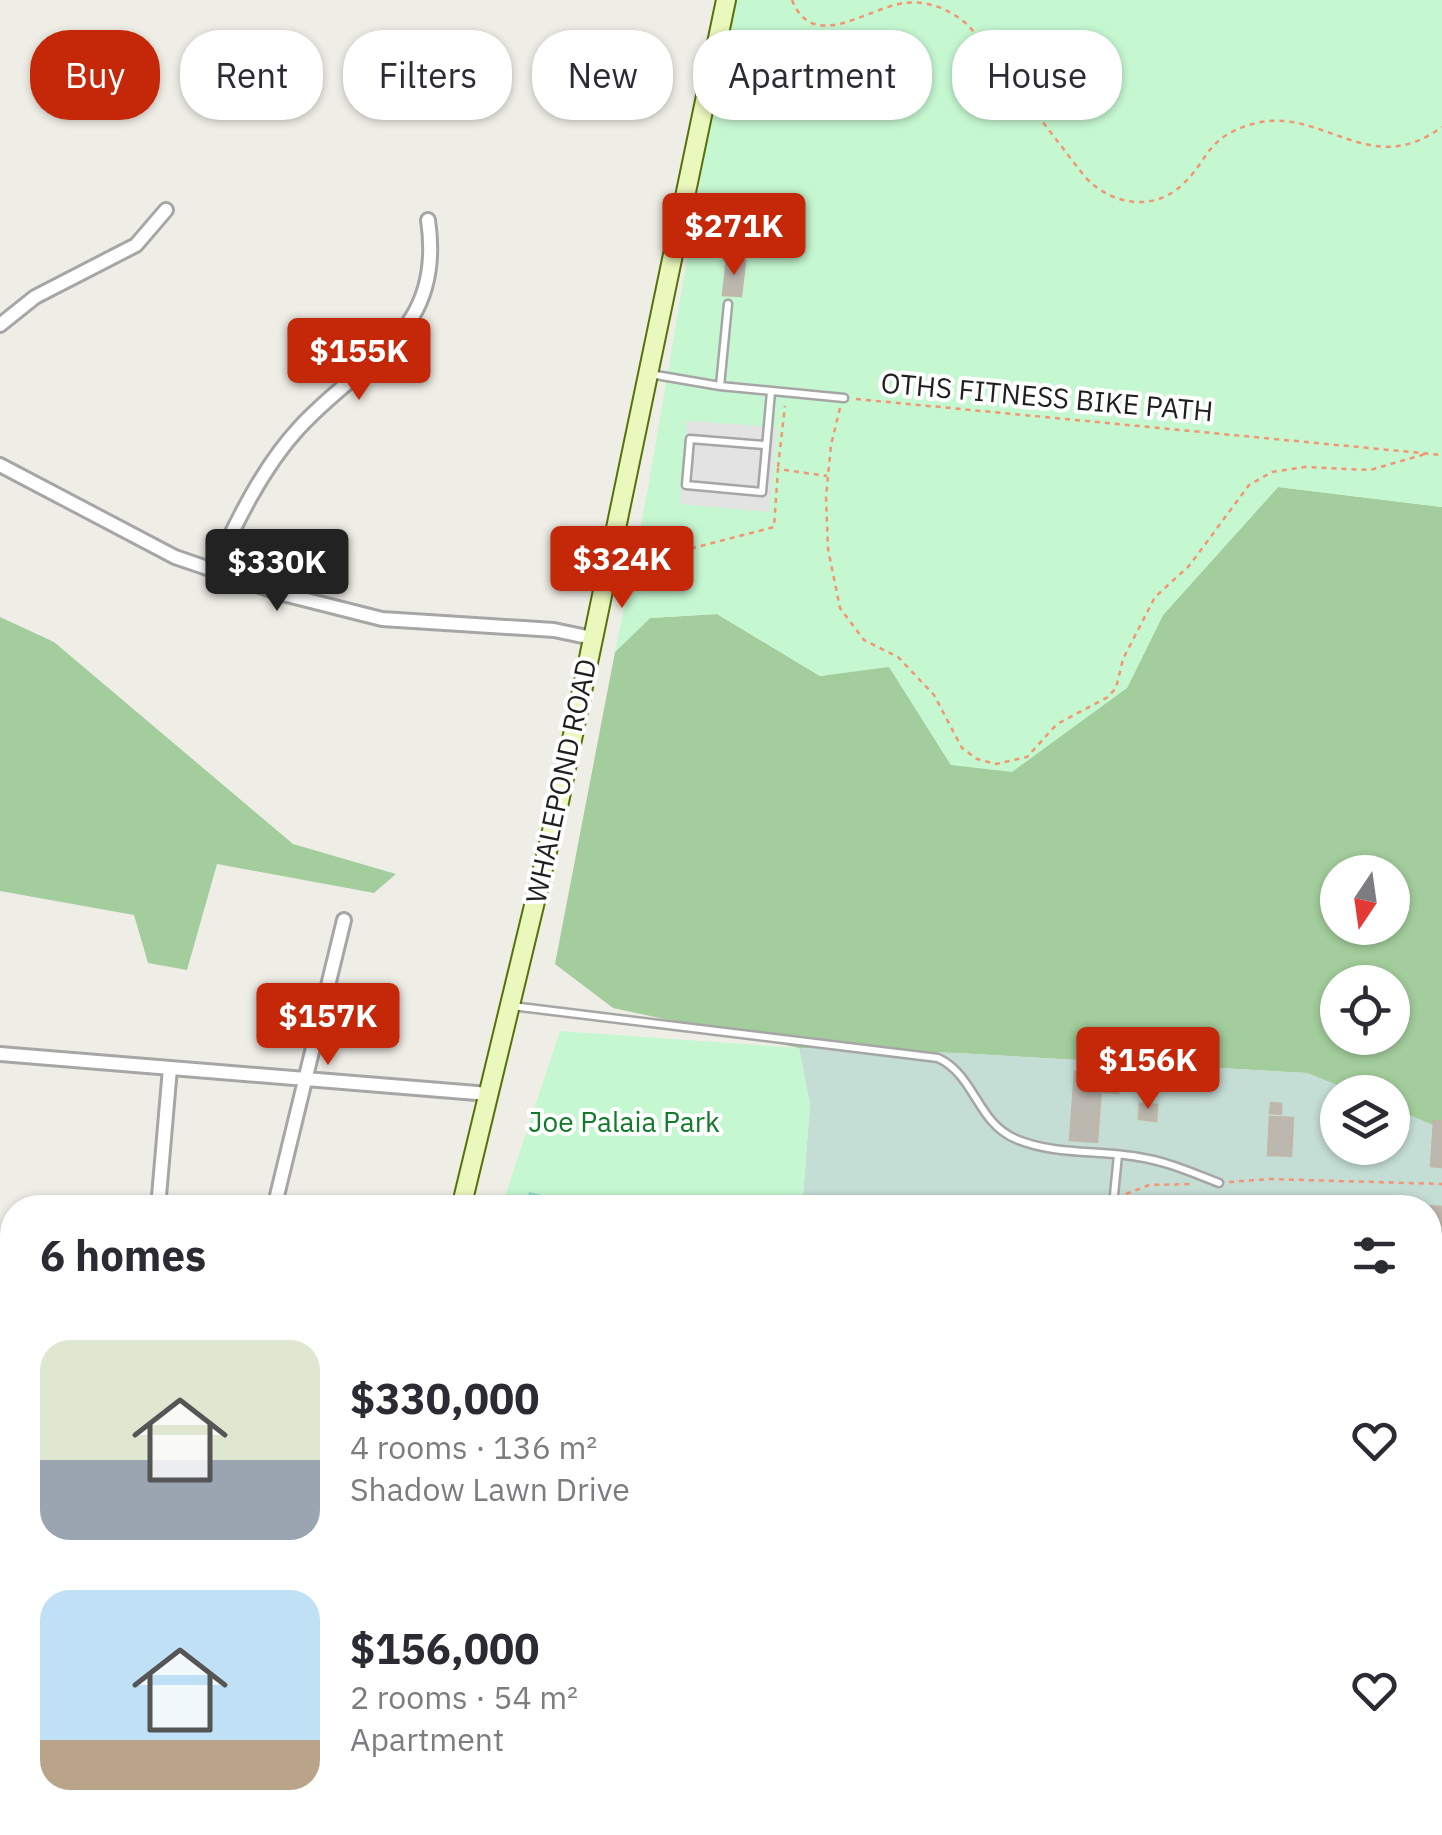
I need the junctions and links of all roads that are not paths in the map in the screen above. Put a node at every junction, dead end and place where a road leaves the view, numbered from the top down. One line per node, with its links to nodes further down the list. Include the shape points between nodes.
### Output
1 (726, 0): 6 (street, WHALEPOND ROAD)
2 (166, 210): 5 (street, via 136,245 35,297)
3 (428, 220): 12 (street, via 432,270 410,320 383,354 285,444)
4 (728, 304): 7 (lane)
5 (0, 325)
6 (648, 374): 7 (lane); 13 (street, WHALEPOND ROAD)
7 (720, 386): 8 (lane)
8 (771, 392): 9 (lane); 10 (lane)
9 (844, 398)
10 (766, 446): 10 (lane, via 762,492 686,485 690,439)
11 (0, 466): 12 (street)
12 (213, 572): 13 (street, via 382,619)
13 (592, 638): 15 (street, WHALEPOND ROAD)
14 (344, 920): 18 (street)
15 (510, 1006): 19 (street, WHALEPOND ROAD); 20 (lane, via 938,1058 958,1071 985,1115 1012,1138)
16 (0, 1054): 17 (street)
17 (170, 1068): 18 (street); 22 (street)
18 (304, 1079): 19 (street); 23 (street)
19 (489, 1094): 24 (street, WHALEPOND ROAD)
20 (1118, 1155): 21 (lane); 25 (lane)
21 (1219, 1182)
22 (159, 1195)
23 (277, 1195)
24 (464, 1195)
25 (1114, 1195)

